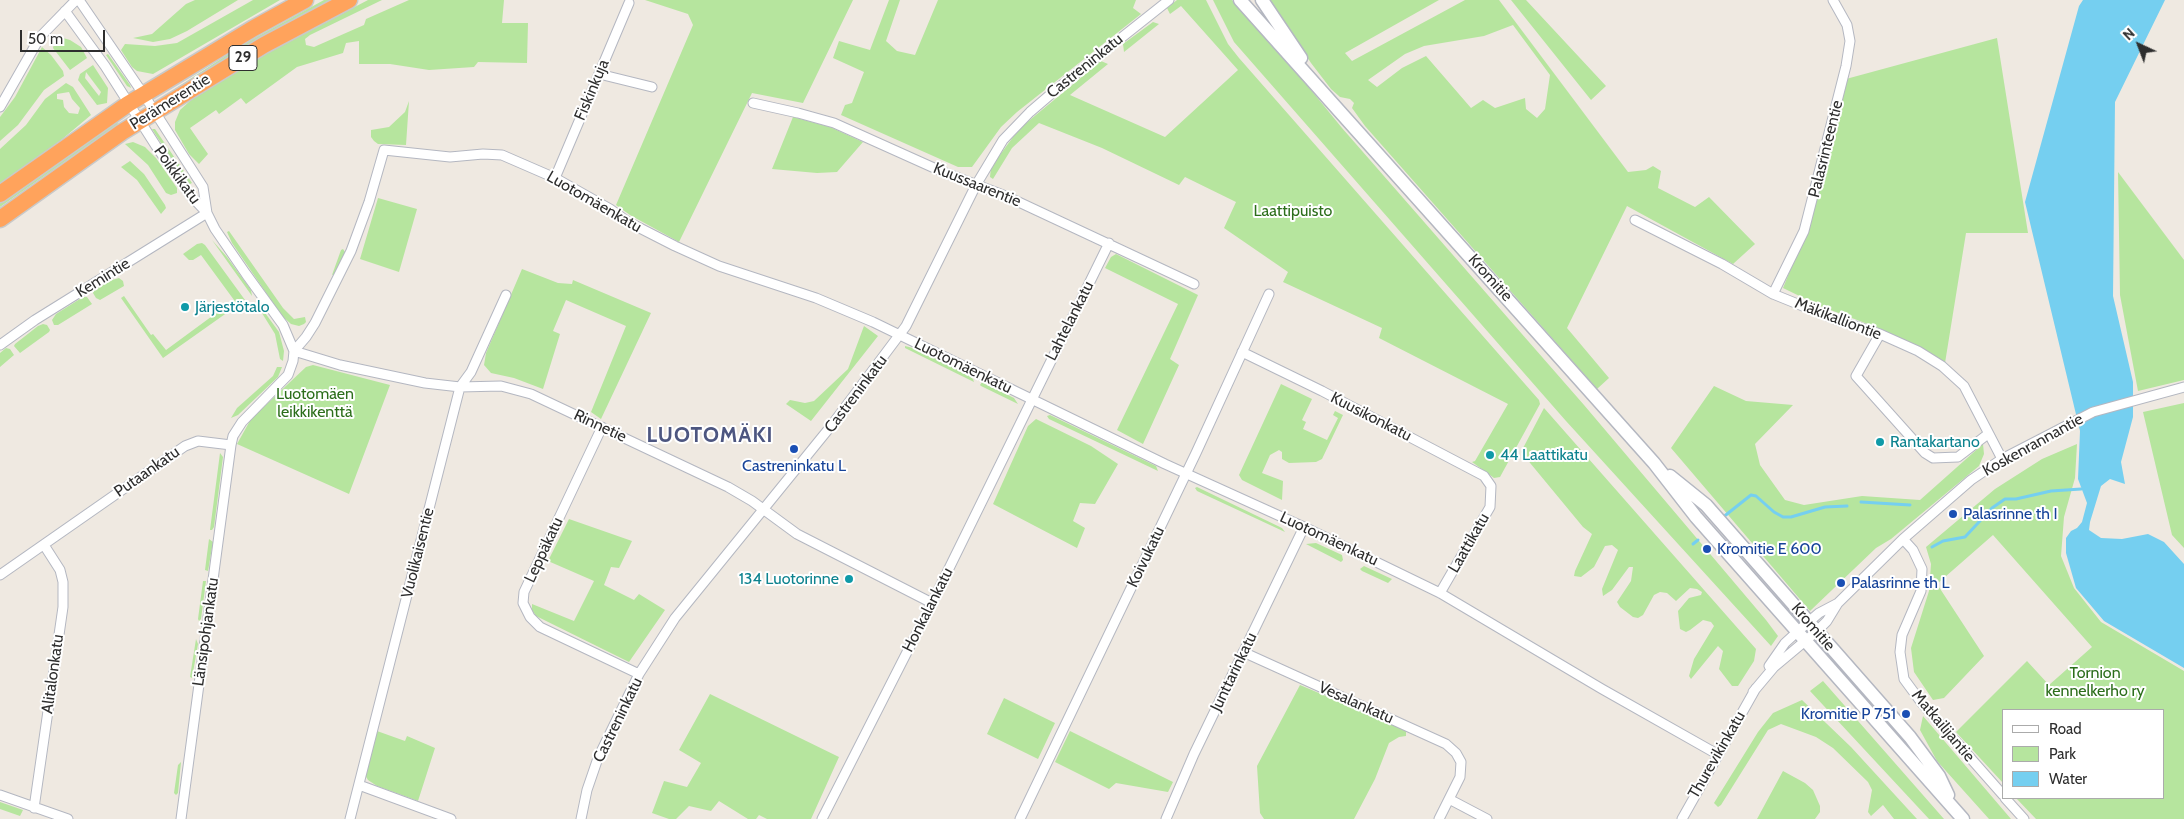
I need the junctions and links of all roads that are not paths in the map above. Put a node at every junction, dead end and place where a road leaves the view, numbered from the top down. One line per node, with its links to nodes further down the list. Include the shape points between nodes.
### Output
1 (77, 0): 9 (street); 12 (street, Poikkikatu)
2 (305, 0): 12 (highway, Perämerentie / 29)
3 (349, 0): 17 (highway, Perämerentie / 29, via 256,50)
4 (1169, 0): 20 (street, Castreninkatu, via 1030,112 1003,140)
5 (1240, 0): 13 (main road, Kromitie)
6 (1262, 0): 13 (main road, Kromitie)
7 (1833, 0): 29 (street, Palasrinteentie, via 1847,25 1850,41 1846,66 1804,231)
8 (629, 3): 10 (street, Fiskinkuja)
9 (66, 11): 15 (street, Poikkikatu); 16 (street, via 40,37)
10 (599, 74): 11 (street); 19 (street, Fiskinkuja)
11 (652, 87)
12 (144, 94): 15 (highway, Perämerentie / 29); 17 (street, Poikkikatu)
13 (1325, 94): 42 (main road, Kromitie)
14 (753, 103): 20 (street, Kuussaarentie, via 834,123)
15 (128, 104): 18 (street, Poikkikatu); 21 (highway, Perämerentie / 29)
16 (0, 107)
17 (155, 112): 18 (highway, Perämerentie / 29); 22 (street, Poikkikatu, via 203,187)
18 (140, 122): 22 (street, Poikkikatu, via 191,196); 23 (highway, Perämerentie / 29)
19 (555, 178): 31 (street, Luotomäenkatu, via 628,222 684,250 724,268 834,304); 33 (street, Luotomäenkatu, via 496,154 450,157 384,150 351,251 315,323)
20 (976, 185): 25 (street, Kuussaarentie); 31 (street, Castreninkatu, via 928,286)
21 (0, 194)
22 (207, 213): 32 (street, Kemintie); 33 (street, Poikkikatu, via 283,325)
23 (0, 219)
24 (1635, 220): 29 (street, Mäkikalliontie)
25 (1108, 243): 26 (street, Kuussaarentie); 37 (street, Lahtelankatu)
26 (1194, 284)
27 (506, 294): 35 (street, Vuolikaisentie, via 471,372)
28 (1269, 294): 34 (street, Koivukatu)
29 (1773, 294): 30 (street, Mäkikalliontie)
30 (1880, 334): 39 (street, Mäkikalliontie, via 1918,351 1954,375 1964,386); 39 (street, via 1856,376 1925,454 1933,458 1958,457)
31 (900, 335): 37 (street, Luotomäenkatu); 45 (street, Castreninkatu)
32 (0, 345)
33 (294, 351): 35 (street, Rinnetie, via 380,374); 40 (street, via 294,362 288,375 242,422)
34 (1242, 352): 43 (street, Koivukatu); 44 (street, Kuusikonkatu, via 1484,476)
35 (460, 387): 38 (street, Rinnetie, via 501,386 532,394); 57 (street, Vuolikaisentie)
36 (2184, 387): 41 (street, Koskenrannantie, via 2092,412)
37 (1031, 398): 43 (street, Luotomäenkatu); 51 (street, Honkalankatu)
38 (602, 427): 45 (street, Rinnetie, via 728,487); 55 (street, Leppäkatu, via 524,592 523,602 530,617 540,627)
39 (1988, 434): 41 (street, Mäkikalliontie)
40 (230, 445): 48 (street, Putaankatu, via 198,441 185,446); 65 (street, Länsipohjankatu)
41 (2002, 459): 47 (street, Koskenrannantie, via 1972,480)
42 (1654, 463): 52 (main road, Kromitie, via 1706,505); 53 (main road, Kromitie, via 1696,518)
43 (1186, 474): 46 (street, Luotomäenkatu); 70 (street, Koivukatu)
44 (1491, 491): 50 (street, Laattikatu, via 1490,507)
45 (763, 510): 51 (street, Rinnetie, via 797,534); 55 (street, Castreninkatu, via 678,614)
46 (1304, 527): 50 (street, Luotomäenkatu); 54 (street, Junttarinkatu)
47 (1903, 539): 52 (street, Koskenrannantie, via 1838,603 1818,613); 58 (street, Matkailijantie, via 1922,569 1921,592 1902,635 1900,652 1904,678 1926,709)
48 (44, 545): 49 (street, Putaankatu); 63 (street, Alitalonkatu, via 60,570 63,607)
49 (0, 575)
50 (1440, 593): 56 (street, Luotomäenkatu)
51 (932, 604): 69 (street, Honkalankatu)
52 (1812, 626): 53 (street, Koskenrannantie); 62 (main road, Kromitie, via 1910,737 1939,776)
53 (1801, 636): 56 (street, Thurevikinkatu, via 1785,643); 62 (main road, Kromitie)
54 (1243, 652): 60 (street, Vesalankatu, via 1446,744 1456,752 1461,762 1460,777); 71 (street, Junttarinkatu)
55 (639, 674): 68 (street, Castreninkatu, via 598,758)
56 (1717, 754): 74 (street, Thurevikinkatu)
57 (359, 785): 66 (street, Vuolikaisentie); 67 (street)
58 (2002, 794)
59 (0, 795): 63 (street)
60 (1449, 799): 72 (street); 73 (street)
61 (2007, 799): 76 (street, Matkailijantie)
62 (1954, 807): 75 (main road, Kromitie)
63 (34, 808): 64 (street)
64 (68, 819)
65 (181, 819)
66 (350, 819)
67 (451, 819)
68 (581, 819)
69 (822, 819)
70 (1020, 819)
71 (1166, 819)
72 (1439, 819)
73 (1487, 819)
74 (1682, 819)
75 (1963, 819)
76 (2024, 819)

